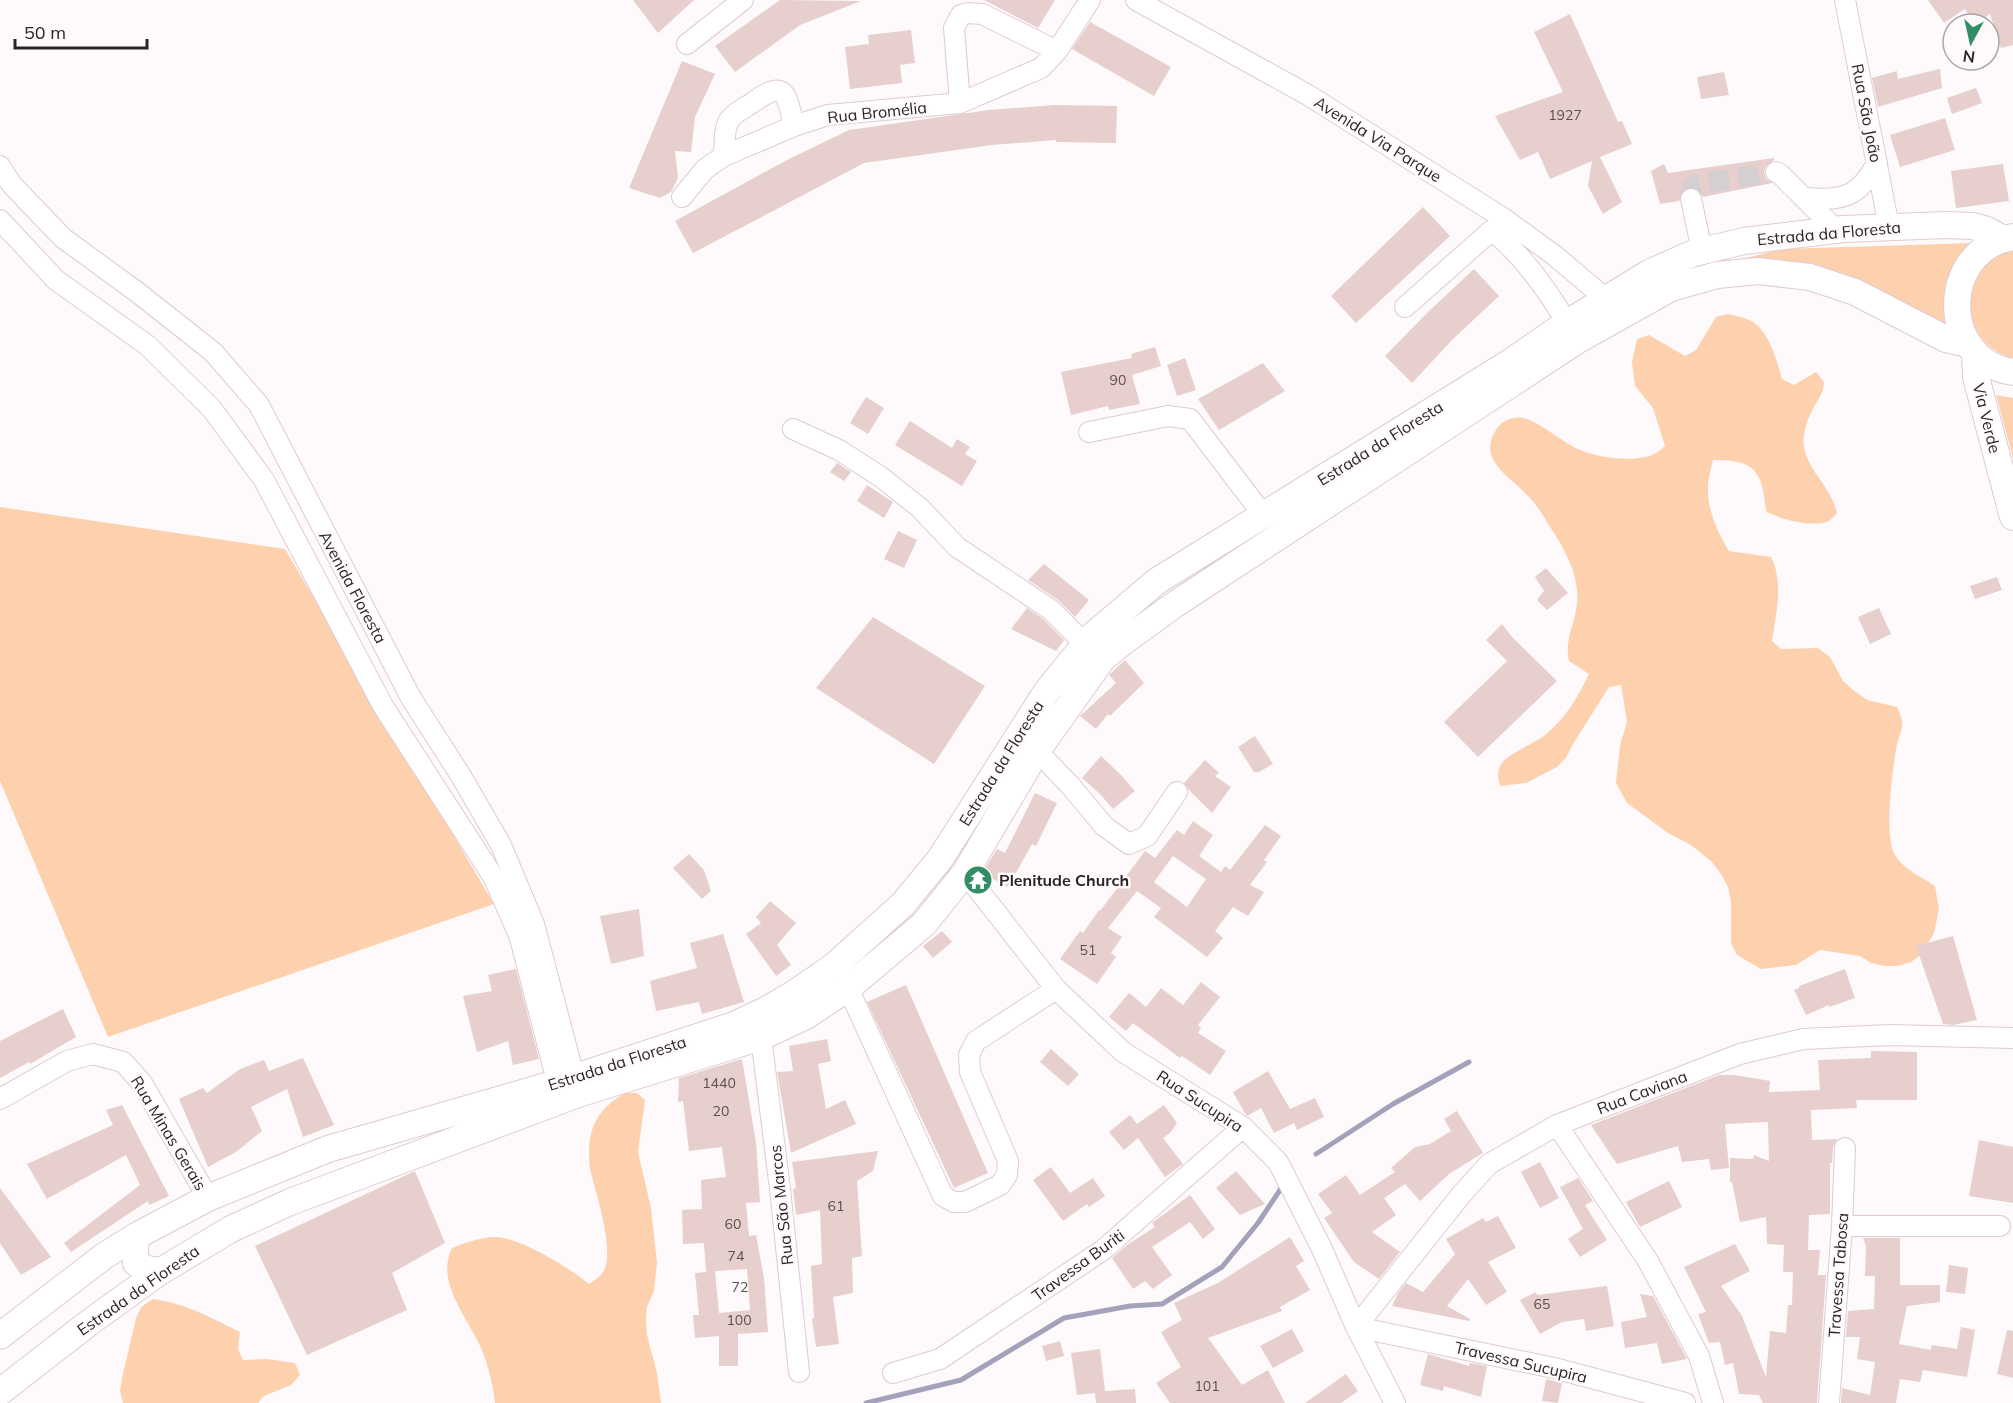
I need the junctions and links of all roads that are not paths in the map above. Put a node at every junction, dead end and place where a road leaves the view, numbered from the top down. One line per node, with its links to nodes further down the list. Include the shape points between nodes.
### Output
1 (743, 0): 5 (street)
2 (1090, 0): 6 (street)
3 (1136, 0): 17 (street, Avenida Via Parque, via 1308,95)
4 (1845, 0): 10 (street, Rua São João)
5 (687, 44)
6 (1057, 51): 7 (street, via 1041,68); 7 (street, via 982,14 961,15 954,28)
7 (960, 103): 8 (street, Rua Bromélia, via 828,115)
8 (794, 126): 9 (street, Rua Bromélia); 9 (street, via 787,96 770,90 730,119)
9 (724, 156): 13 (street, Rua Bromélia, via 705,169)
10 (1877, 163): 14 (street, via 1867,182 1855,192 1824,200); 18 (street, Rua São João)
11 (0, 166): 39 (street, Avenida Floresta, via 12,185 63,238 213,352 259,405 411,698 501,845 534,924)
12 (1776, 172): 14 (street)
13 (682, 197)
14 (1806, 198): 19 (street)
15 (1691, 199): 21 (street)
16 (0, 220): 39 (street, Avenida Floresta, via 56,280 147,345 212,409 264,480 383,706 494,878 520,938)
17 (1497, 224): 22 (street, Avenida Via Parque, via 1554,255); 23 (street); 24 (street)
18 (1889, 227): 19 (main road, Estrada da Floresta); 20 (main road, Estrada da Floresta, via 1973,226)
19 (1836, 230): 21 (main road, Estrada da Floresta, via 1744,241)
20 (2010, 237): 25 (main road, Via Verde, via 1980,252 1964,271 1956,295 1958,321)
21 (1702, 251): 22 (main road, Estrada da Floresta, via 1649,273)
22 (1606, 299): 24 (main road, Estrada da Floresta)
23 (1405, 307)
24 (1567, 323): 29 (main road, Estrada da Floresta)
25 (1972, 348): 26 (main road, Estrada da Floresta, via 1989,363); 30 (main road, Via Verde); 32 (main road, Estrada da Floresta, via 1946,339 1855,292 1809,277 1758,271 1717,275 1671,288 1578,340 1122,642 1103,658)
26 (2013, 372)
27 (793, 429): 31 (street, via 839,450 881,477 920,508 957,548 1051,610)
28 (1089, 432): 29 (street, via 1168,416 1190,419)
29 (1264, 516): 31 (main road, Estrada da Floresta, via 1157,581)
30 (2013, 517)
31 (1085, 644): 39 (main road, Estrada da Floresta, via 1047,691 940,859 903,903 834,966 795,993 734,1025)
32 (1037, 751): 33 (street, via 1104,826 1129,844 1147,836); 34 (main road, Estrada da Floresta)
33 (1177, 792)
34 (966, 873): 35 (main road, Estrada da Floresta, via 924,924); 36 (street, Rua Sucupira)
35 (848, 988): 36 (street, via 944,1196 954,1202 964,1202 1000,1185 1007,1175 1008,1161 970,1072 969,1055 976,1041); 37 (main road, Estrada da Floresta, via 806,1016)
36 (1056, 989): 42 (street, Rua Sucupira, via 1123,1052)
37 (760, 1037): 39 (main road, Estrada da Floresta); 53 (street, Rua São Marcos)
38 (2013, 1038): 41 (street, Rua Caviana, via 1890,1035 1803,1039 1740,1054)
39 (568, 1088): 44 (main road, Estrada da Floresta, via 328,1149); 48 (main road, Estrada da Floresta, via 290,1202 231,1229)
40 (0, 1099): 44 (street, Rua Minas Gerais, via 67,1061 93,1054 123,1062 142,1083)
41 (1557, 1125): 51 (street, Rua Caviana, via 1489,1164); 58 (street, via 1648,1261 1699,1356)
42 (1243, 1127): 51 (street, Rua Sucupira, via 1278,1162); 54 (street, Travessa Buriti, via 1103,1250 940,1359)
43 (1845, 1148): 45 (street, Travessa Tabosa)
44 (208, 1198): 47 (main road, Estrada da Floresta)
45 (1842, 1226): 46 (street); 59 (street, Travessa Tabosa)
46 (2000, 1226)
47 (136, 1236): 48 (main road, via 136,1263); 49 (main road, Estrada da Floresta)
48 (161, 1271): 50 (main road, Estrada da Floresta)
49 (65, 1288): 50 (main road, via 84,1293 92,1307); 52 (main road, Estrada da Floresta)
50 (90, 1322): 55 (main road, Estrada da Floresta)
51 (1356, 1327): 56 (street, Rua Sucupira); 57 (street, Travessa Sucupira, via 1554,1368)
52 (0, 1336)
53 (799, 1372)
54 (893, 1373)
55 (0, 1392)
56 (1395, 1403)
57 (1685, 1403)
58 (1713, 1403)
59 (1829, 1403)

